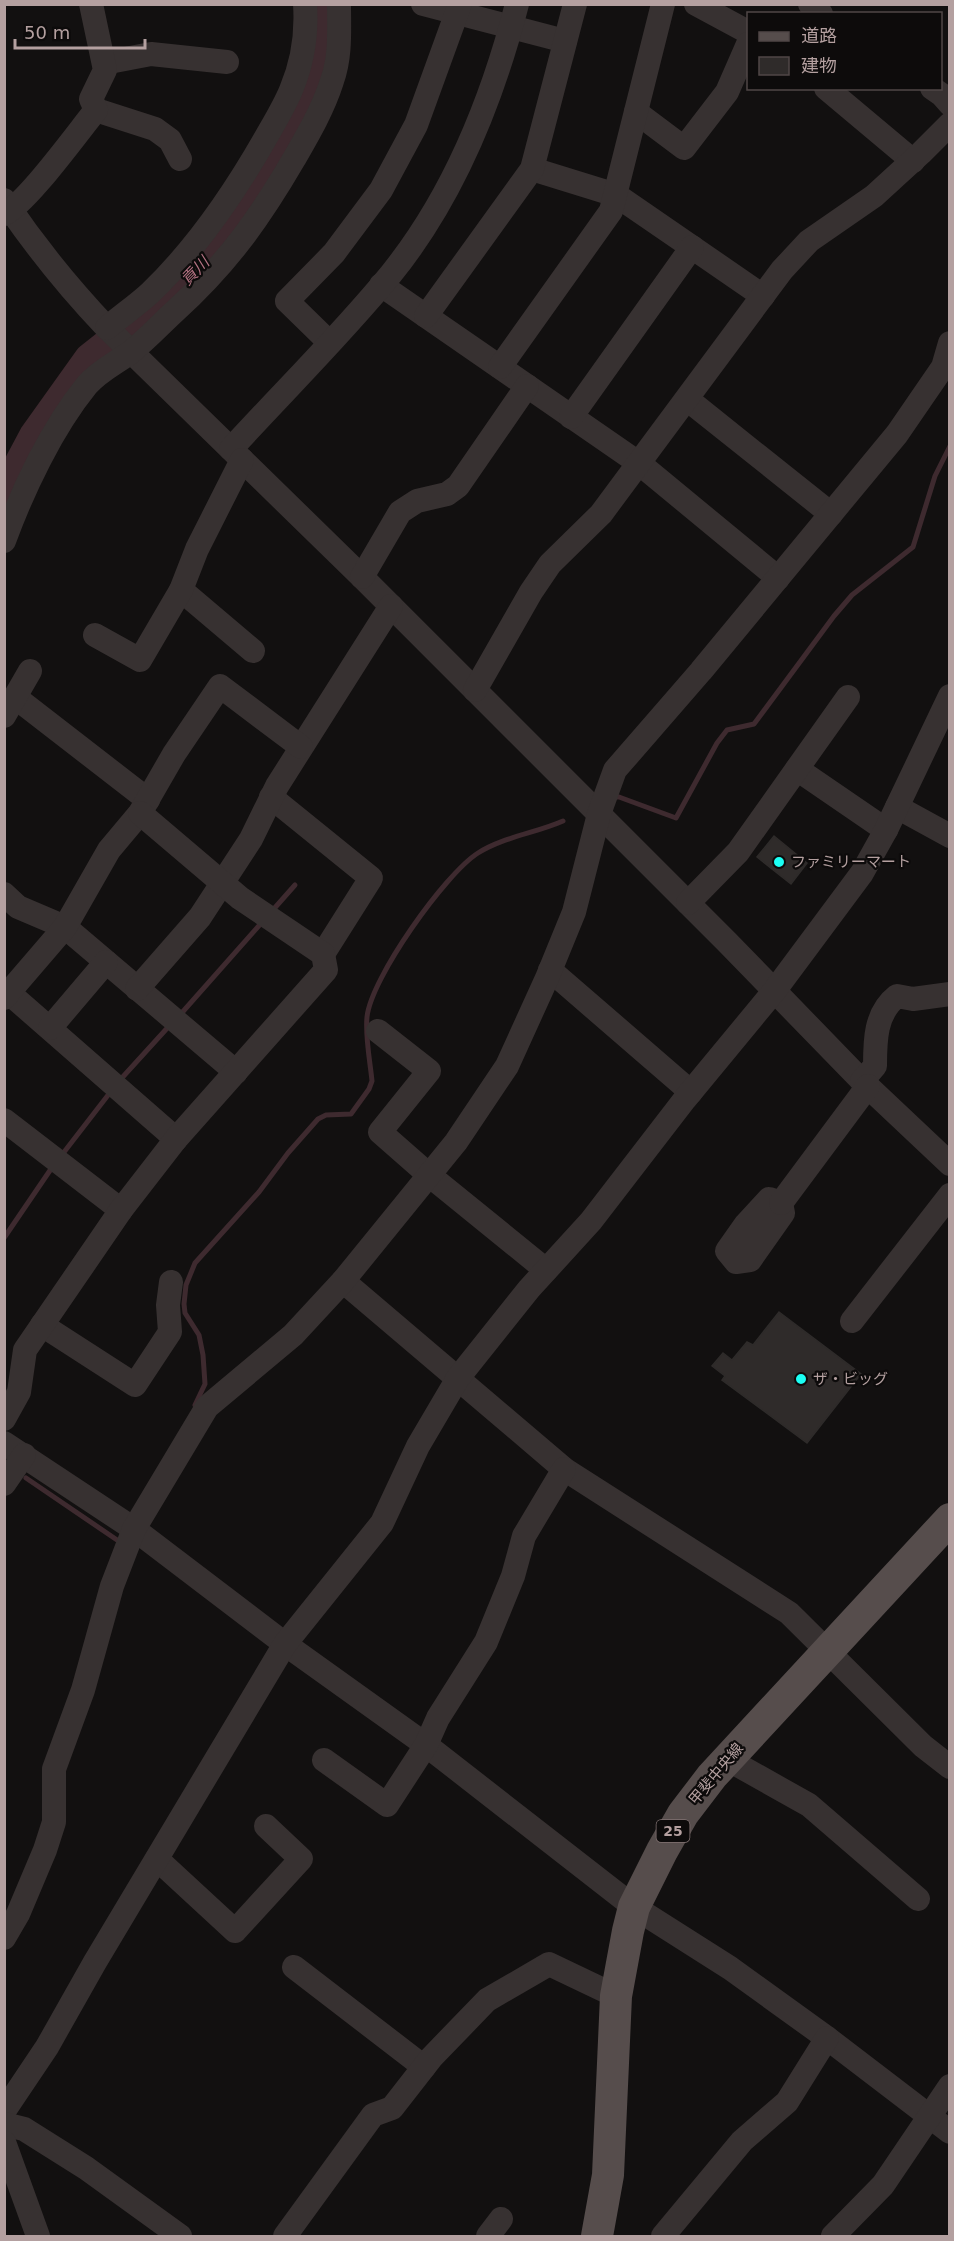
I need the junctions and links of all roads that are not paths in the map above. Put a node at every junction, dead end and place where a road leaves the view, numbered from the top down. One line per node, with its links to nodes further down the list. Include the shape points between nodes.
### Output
1 (91, 4): 14 (street)
2 (306, 4): 30 (street, via 300,60 291,90 239,183 176,266)
3 (339, 4): 33 (street, via 339,46 333,80 319,117 273,195 220,267)
4 (423, 4): 8 (street)
5 (575, 4): 11 (street)
6 (663, 4): 19 (street)
7 (696, 4): 10 (street)
8 (458, 9): 9 (street); 31 (street, via 416,125 381,190 334,253 288,301)
9 (514, 16): 11 (street); 27 (street, via 483,114 454,177)
10 (747, 31)
11 (565, 41): 23 (street)
12 (747, 46): 19 (street, via 727,92 684,148)
13 (227, 62): 14 (street, via 151,54)
14 (104, 63): 18 (street, via 105,70 91,99)
15 (828, 90): 22 (street)
16 (935, 90): 17 (street)
17 (950, 104)
18 (96, 110): 21 (street, via 154,129 170,140); 25 (street, via 32,189)
19 (636, 112): 24 (street)
20 (950, 124): 22 (street)
21 (180, 159)
22 (913, 161): 28 (street, via 874,196 809,241)
23 (532, 169): 24 (street); 29 (street)
24 (616, 195): 26 (street); 34 (street, via 611,211)
25 (7, 208): 30 (street)
26 (692, 247): 28 (street); 37 (street)
27 (381, 285): 29 (street); 31 (street)
28 (763, 296): 36 (street)
29 (426, 316): 34 (street)
30 (107, 328): 33 (street)
31 (329, 342): 38 (street)
32 (950, 343): 40 (street, via 943,367 897,434)
33 (129, 350): 38 (street); 41 (street, via 94,379 77,400 44,453)
34 (500, 367): 35 (street)
35 (527, 386): 37 (street); 42 (street, via 458,486 447,494 417,501 400,512)
36 (687, 399): 39 (street); 40 (street)
37 (571, 417): 39 (street)
38 (237, 454): 42 (street); 44 (street)
39 (640, 464): 43 (street); 49 (street, via 601,514 550,564)
40 (831, 514): 43 (street)
41 (4, 541)
42 (362, 577): 45 (street)
43 (778, 578): 58 (street, via 615,770)
44 (182, 590): 46 (street, via 140,660); 47 (street)
45 (391, 606): 49 (street); 53 (street)
46 (95, 635)
47 (253, 651)
48 (30, 672): 52 (street)
49 (475, 690): 58 (street)
50 (950, 696): 57 (street)
51 (848, 697): 54 (street)
52 (10, 707): 56 (street)
53 (302, 747): 55 (street); 56 (street, via 220,686)
54 (797, 770): 59 (street); 63 (street, via 738,852)
55 (271, 797): 61 (street); 65 (street, via 372,878)
56 (144, 807): 61 (street); 64 (street, via 109,850)
57 (897, 807): 59 (street); 60 (street)
58 (599, 814): 63 (street); 67 (street, via 574,912)
59 (886, 830): 69 (street, via 862,873)
60 (950, 836)
61 (222, 882): 65 (street); 68 (street, via 200,917)
62 (4, 894): 64 (street, via 18,907)
63 (688, 903): 69 (street)
64 (64, 927): 66 (street); 71 (street)
65 (323, 954): 74 (street, via 326,970)
66 (106, 962): 68 (street); 72 (street)
67 (550, 970): 76 (street); 80 (street, via 507,1066)
68 (137, 989): 74 (street)
69 (775, 990): 75 (street); 76 (street)
70 (950, 994): 75 (street, via 912,999 897,996 888,1003 876,1031 875,1066)
71 (7, 996): 72 (street)
72 (50, 1028): 78 (street)
73 (378, 1031): 80 (street, via 429,1071 380,1132)
74 (236, 1072): 78 (street)
75 (865, 1083): 79 (street); 82 (street)
76 (691, 1092): 84 (street, via 591,1221)
77 (4, 1120): 83 (street)
78 (176, 1139): 83 (street)
79 (950, 1164)
80 (429, 1175): 84 (street); 85 (street)
81 (950, 1195): 87 (street)
82 (781, 1203)
83 (120, 1210): 88 (street)
84 (546, 1270): 89 (street)
85 (343, 1281): 89 (street); 95 (street, via 293,1335 207,1407)
86 (171, 1282): 88 (street, via 170,1332 135,1385)
87 (852, 1321)
88 (42, 1325): 90 (street, via 25,1350 19,1392)
89 (458, 1378): 92 (street); 96 (street, via 418,1446 382,1523)
90 (4, 1419)
91 (14, 1449): 93 (street); 95 (street)
92 (564, 1469): 97 (street, via 789,1613); 98 (street, via 524,1536 513,1576 486,1642 438,1718)
93 (4, 1484)
94 (950, 1519): 97 (main road, 甲斐中央線 / 25)
95 (128, 1526): 96 (street); 106 (street, via 83,1690 54,1769 54,1822 45,1850)
96 (285, 1644): 98 (street); 103 (street)
97 (827, 1650): 99 (main road, 甲斐中央線 / 25); 101 (street, via 923,1746)
98 (426, 1745): 100 (street, via 387,1805); 105 (street)
99 (727, 1759): 104 (street, via 809,1805); 105 (main road, 甲斐中央線 / 25, via 683,1814)
100 (324, 1760)
101 (950, 1767)
102 (266, 1826): 103 (street, via 301,1859 235,1931)
103 (157, 1859): 112 (street, via 47,2047)
104 (918, 1899)
105 (634, 1907): 108 (main road, 甲斐中央線 / 25); 109 (street, via 730,1968)
106 (9, 1924)
107 (294, 1967): 110 (street)
108 (616, 1996): 110 (street, via 549,1964 487,2000); 120 (main road, 甲斐中央線 / 25, via 608,2175)
109 (827, 2038): 113 (street); 121 (street, via 787,2102 742,2141)
110 (424, 2067): 119 (street, via 392,2108 373,2115)
111 (950, 2086): 113 (street)
112 (4, 2111)
113 (929, 2115): 115 (street); 122 (street, via 883,2185)
114 (4, 2124): 118 (street, via 24,2129 86,2168)
115 (950, 2132)
116 (4, 2142): 117 (street)
117 (38, 2236)
118 (180, 2236)
119 (285, 2236)
120 (597, 2236)
121 (663, 2236)
122 (834, 2236)

